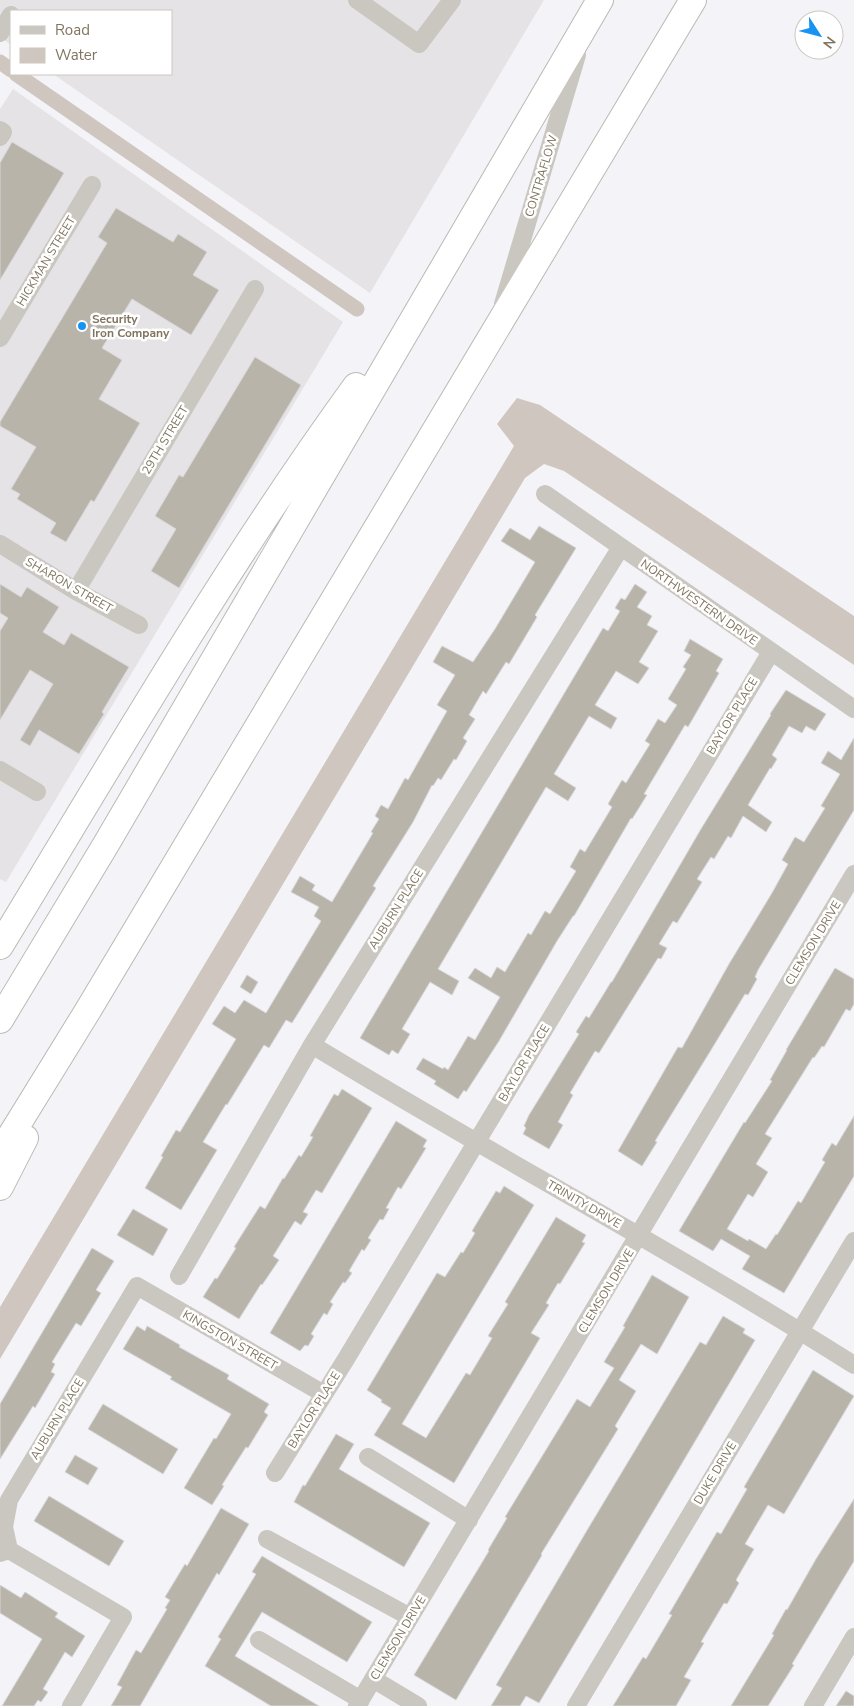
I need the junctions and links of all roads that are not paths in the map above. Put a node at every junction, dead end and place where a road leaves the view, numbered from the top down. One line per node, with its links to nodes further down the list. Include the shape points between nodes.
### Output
1 (357, 0): 2 (street, via 419,44)
2 (452, 0)
3 (600, 0): 5 (highway)
4 (693, 0): 11 (highway)
5 (586, 24): 9 (highway); 11 (street, CONTRAFLOW)
6 (0, 130): 7 (street, via 3,132)
7 (0, 137)
8 (92, 185): 12 (street, HICKMAN STREET)
9 (450, 255): 23 (highway, via 292,476 189,635); 25 (highway)
10 (255, 289): 16 (street, 29TH STREET)
11 (496, 328): 24 (highway)
12 (0, 338)
13 (546, 494): 15 (street, NORTHWESTERN DRIVE)
14 (0, 544): 16 (street, SHARON STREET)
15 (620, 547): 18 (street, NORTHWESTERN DRIVE); 26 (street, AUBURN PLACE)
16 (76, 591): 17 (street, SHARON STREET)
17 (139, 625)
18 (771, 652): 19 (street, NORTHWESTERN DRIVE); 27 (street, BAYLOR PLACE)
19 (854, 709)
20 (0, 770): 21 (street)
21 (37, 792)
22 (854, 874): 30 (street, CLEMSON DRIVE)
23 (0, 946)
24 (87, 1012): 28 (highway); 29 (highway)
25 (0, 1020)
26 (312, 1045): 27 (street, TRINITY DRIVE); 32 (street, AUBURN PLACE)
27 (476, 1143): 30 (street, TRINITY DRIVE); 36 (street, BAYLOR PLACE)
28 (0, 1153)
29 (0, 1187)
30 (639, 1236): 34 (street, TRINITY DRIVE); 39 (street, CLEMSON DRIVE)
31 (854, 1241): 34 (street, DUKE DRIVE)
32 (179, 1276)
33 (136, 1286): 36 (street, KINGSTON STREET); 41 (street, AUBURN PLACE, via 9,1500)
34 (800, 1331): 35 (street, TRINITY DRIVE); 49 (street, DUKE DRIVE)
35 (854, 1365)
36 (324, 1394): 38 (street, BAYLOR PLACE)
37 (368, 1457): 39 (street)
38 (275, 1474)
39 (469, 1520): 42 (street, CLEMSON DRIVE)
40 (267, 1539): 42 (street)
41 (4, 1552): 47 (street, via 123,1617)
42 (410, 1617): 45 (street, CLEMSON DRIVE)
43 (854, 1637): 50 (street)
44 (259, 1640): 46 (street)
45 (373, 1679): 46 (street, CLEMSON DRIVE); 48 (street)
46 (359, 1703)
47 (71, 1706)
48 (418, 1706)
49 (576, 1706)
50 (813, 1706)

